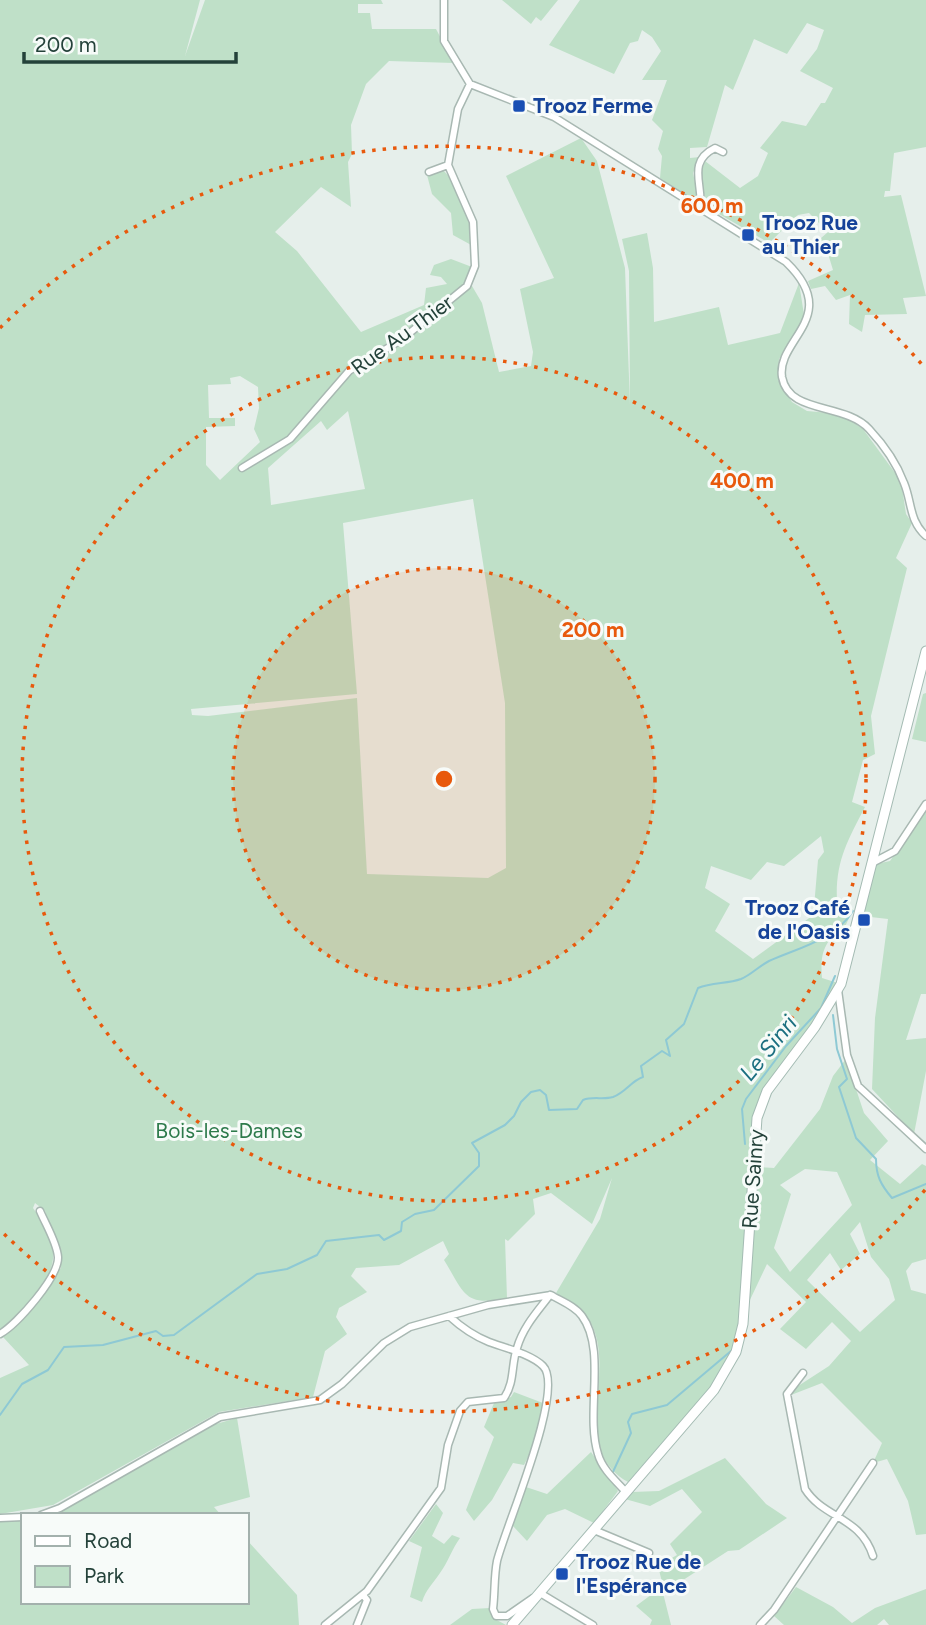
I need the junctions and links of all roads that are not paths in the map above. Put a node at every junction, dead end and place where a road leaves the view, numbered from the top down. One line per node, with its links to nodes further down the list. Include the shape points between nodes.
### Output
1 (444, 0): 2 (street, via 444,40)
2 (470, 84): 4 (street, via 458,109); 6 (street, via 554,117)
3 (723, 152): 6 (street, via 710,150 698,165)
4 (448, 165): 5 (street); 7 (street, Rue Au Thier, via 473,222 475,266 467,286 401,340 349,371 290,439)
5 (429, 172)
6 (699, 208): 8 (street, via 795,271 806,293 808,318 785,357 782,377 790,393 804,405 850,414 869,428 900,471 915,521)
7 (242, 468)
8 (926, 536)
9 (926, 651): 11 (street, Rue Sainry)
10 (926, 804): 11 (street, via 895,851)
11 (874, 862): 12 (street, Rue Sainry)
12 (838, 990): 13 (street, via 847,1055 858,1086); 21 (street, Rue Sainry, via 767,1091 757,1118 747,1283 736,1352 714,1390)
13 (926, 1149)
14 (40, 1211): 17 (street, via 58,1255 57,1270 13,1327)
15 (551, 1295): 16 (street); 18 (street, via 523,1330); 21 (street, via 581,1315 589,1331 594,1441 607,1471)
16 (449, 1316): 18 (street, via 463,1328); 22 (street, via 392,1337 320,1400 220,1417)
17 (0, 1334)
18 (515, 1352): 29 (street, via 511,1388 504,1398 468,1402 460,1411 448,1445 441,1488); 30 (street, via 542,1365 548,1374 547,1400 497,1562 493,1609 496,1616 507,1616)
19 (803, 1373): 23 (street, via 787,1394 805,1489 813,1501)
20 (873, 1463): 23 (street)
21 (626, 1492): 26 (street, Rue Sainry)
22 (46, 1513)
23 (837, 1515): 28 (street, via 867,1538); 35 (street)
24 (21, 1517): 25 (street)
25 (0, 1518)
26 (594, 1530): 27 (street); 30 (street, Rue Sainry)
27 (649, 1553)
28 (873, 1556)
29 (363, 1595): 31 (street); 32 (street, via 367,1600)
30 (538, 1595): 33 (street, Rue Sainry); 34 (street)
31 (326, 1625)
32 (357, 1625)
33 (512, 1625)
34 (593, 1625)
35 (760, 1625)

